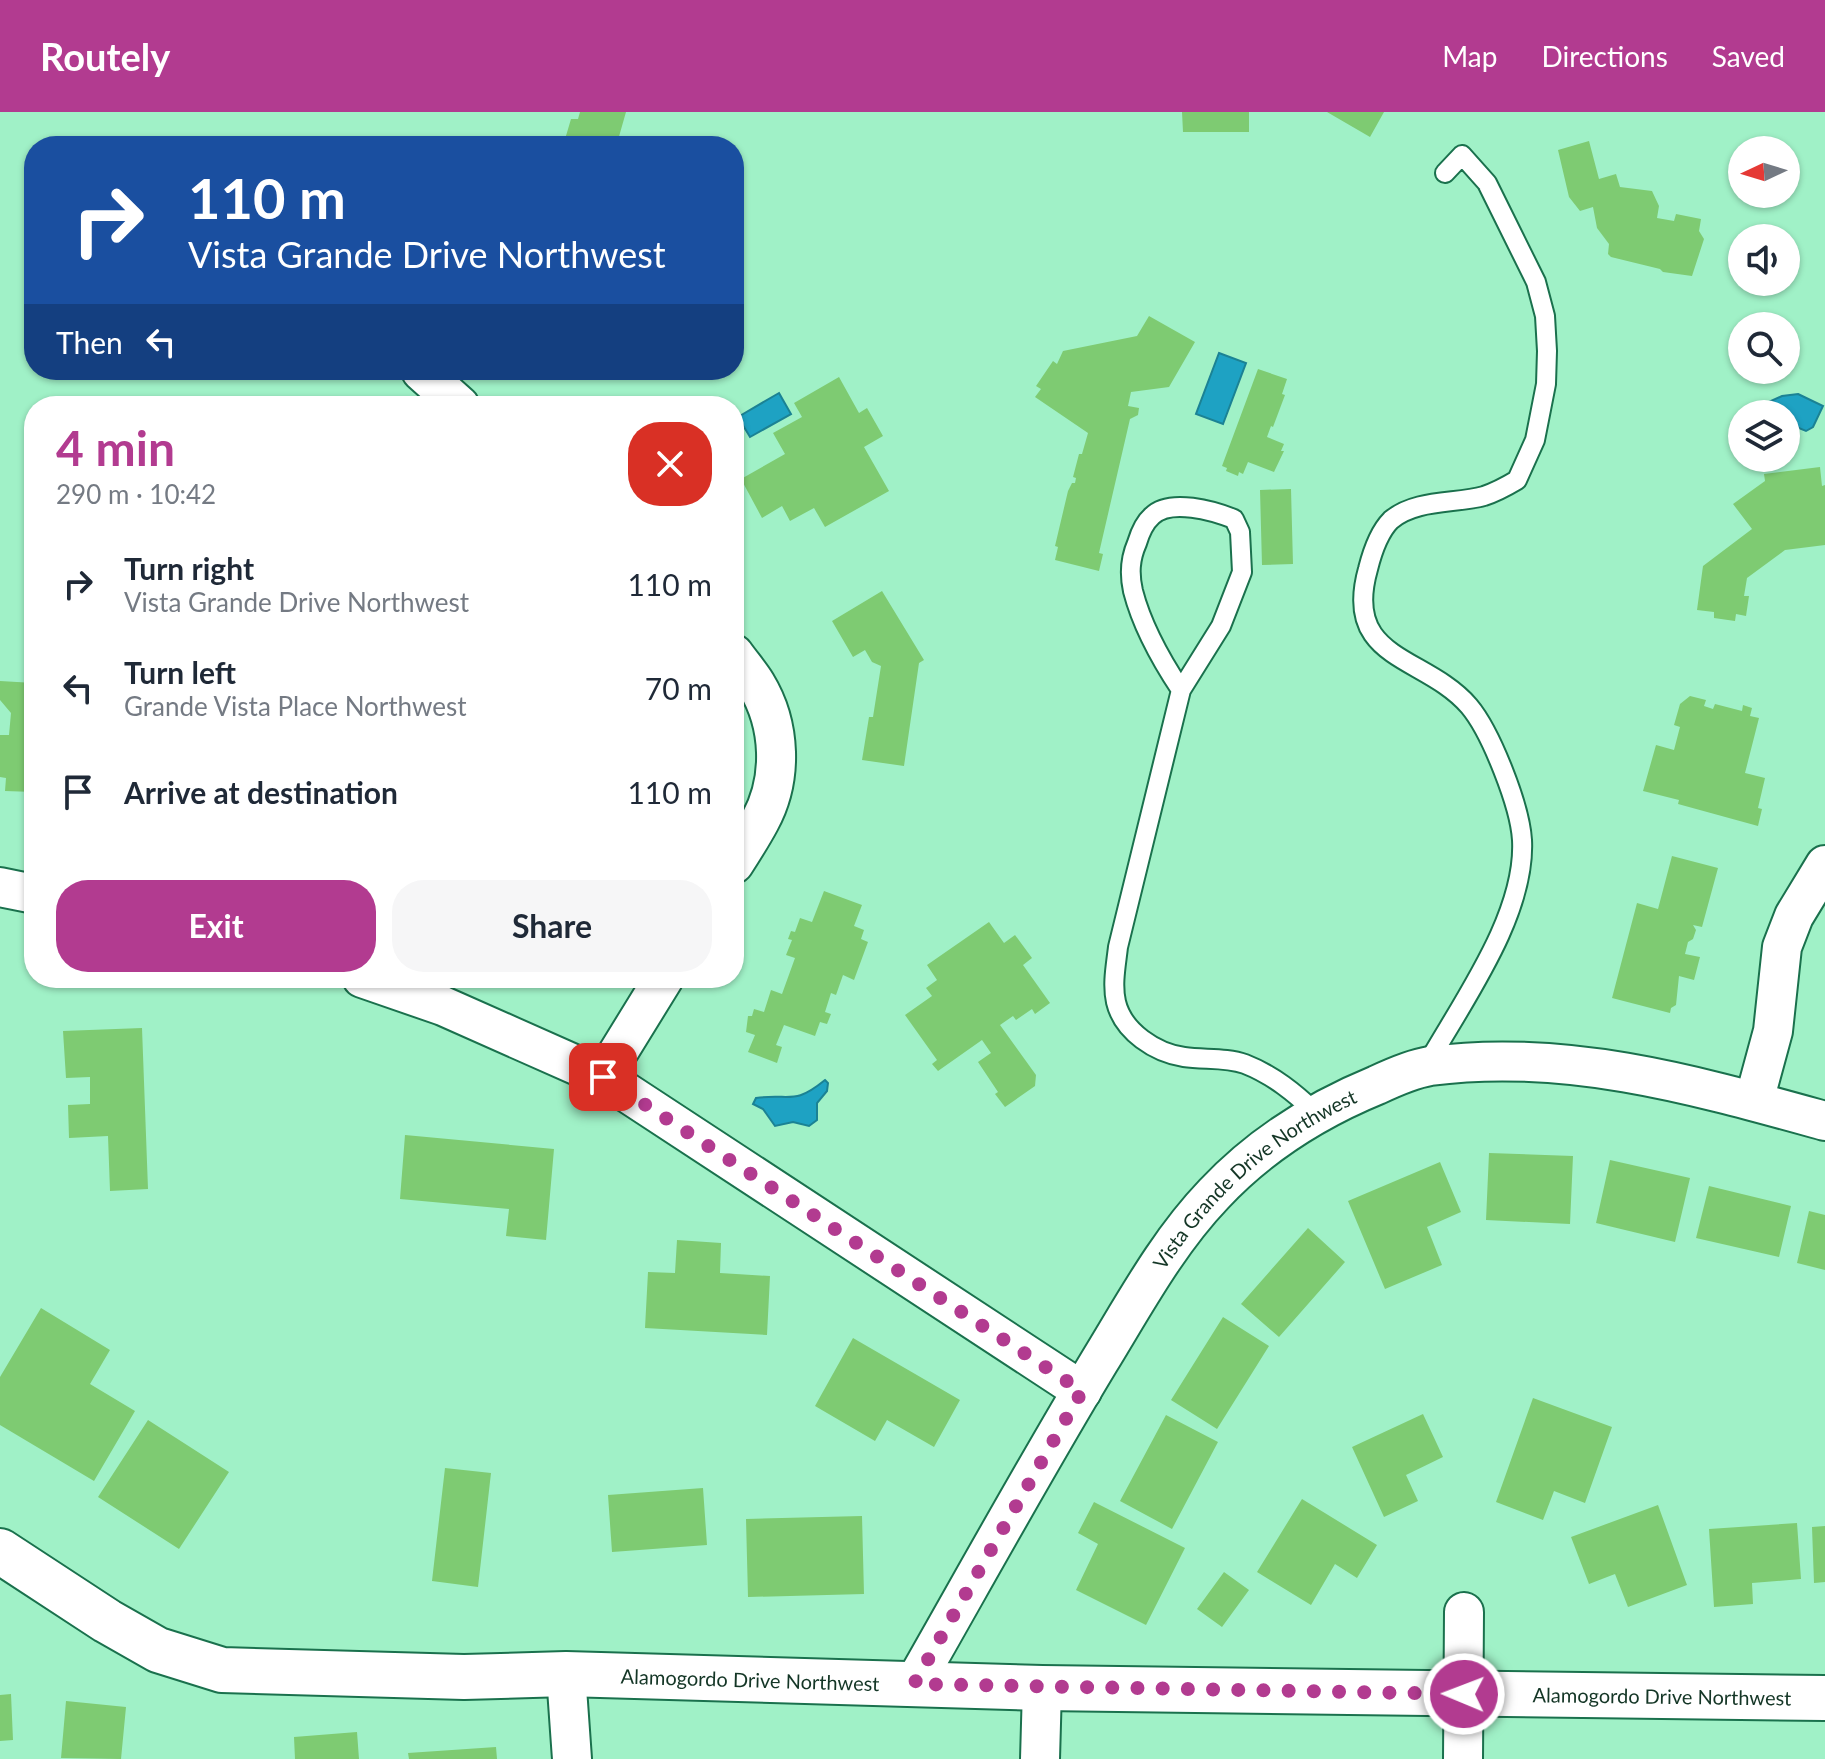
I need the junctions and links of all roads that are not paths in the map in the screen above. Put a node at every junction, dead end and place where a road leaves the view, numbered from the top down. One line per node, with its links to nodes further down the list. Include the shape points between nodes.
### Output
1 (1445, 173): 12 (lane, via 1462,155 1487,183 1536,282 1547,351 1535,440 1517,480 1483,496 1412,509 1389,522 1364,584 1363,609 1374,639 1468,705 1491,743 1522,839 1519,887 1500,934)
2 (431, 380): 3 (street)
3 (449, 396)
4 (744, 668): 6 (street, via 775,732 777,761 762,819)
5 (1181, 690): 5 (lane, via 1221,626 1242,572 1234,519 1195,507 1153,514 1141,531 1130,566 1142,618); 15 (lane, via 1118,947 1116,1004 1149,1045 1184,1057 1245,1064 1283,1084)
6 (744, 848)
7 (1825, 865): 14 (street, via 1782,947 1773,1031)
8 (0, 887): 9 (street)
9 (24, 892)
10 (391, 988): 13 (street)
11 (658, 988): 13 (street)
12 (1426, 1066): 14 (street, Vista Grande Drive Northwest, via 1497,1060 1597,1066); 15 (street, Vista Grande Drive Northwest)
13 (603, 1077): 17 (street)
14 (1754, 1101): 16 (street, Vista Grande Drive Northwest)
15 (1316, 1113): 17 (street, Vista Grande Drive Northwest, via 1280,1136 1213,1194 1150,1278)
16 (1825, 1121)
17 (1082, 1391): 21 (street, Vista Grande Drive Northwest)
18 (18, 1562): 20 (street, Alamogordo Drive Northwest, via 158,1650 222,1670 464,1677)
19 (1464, 1612): 23 (street)
20 (566, 1674): 21 (street, Alamogordo Drive Northwest); 25 (street)
21 (914, 1684): 22 (street, Alamogordo Drive Northwest)
22 (1042, 1688): 23 (street, Alamogordo Drive Northwest); 26 (street)
23 (1464, 1694): 24 (street, Alamogordo Drive Northwest); 27 (street)
24 (1825, 1698)
25 (572, 1759)
26 (1040, 1759)
27 (1463, 1759)

